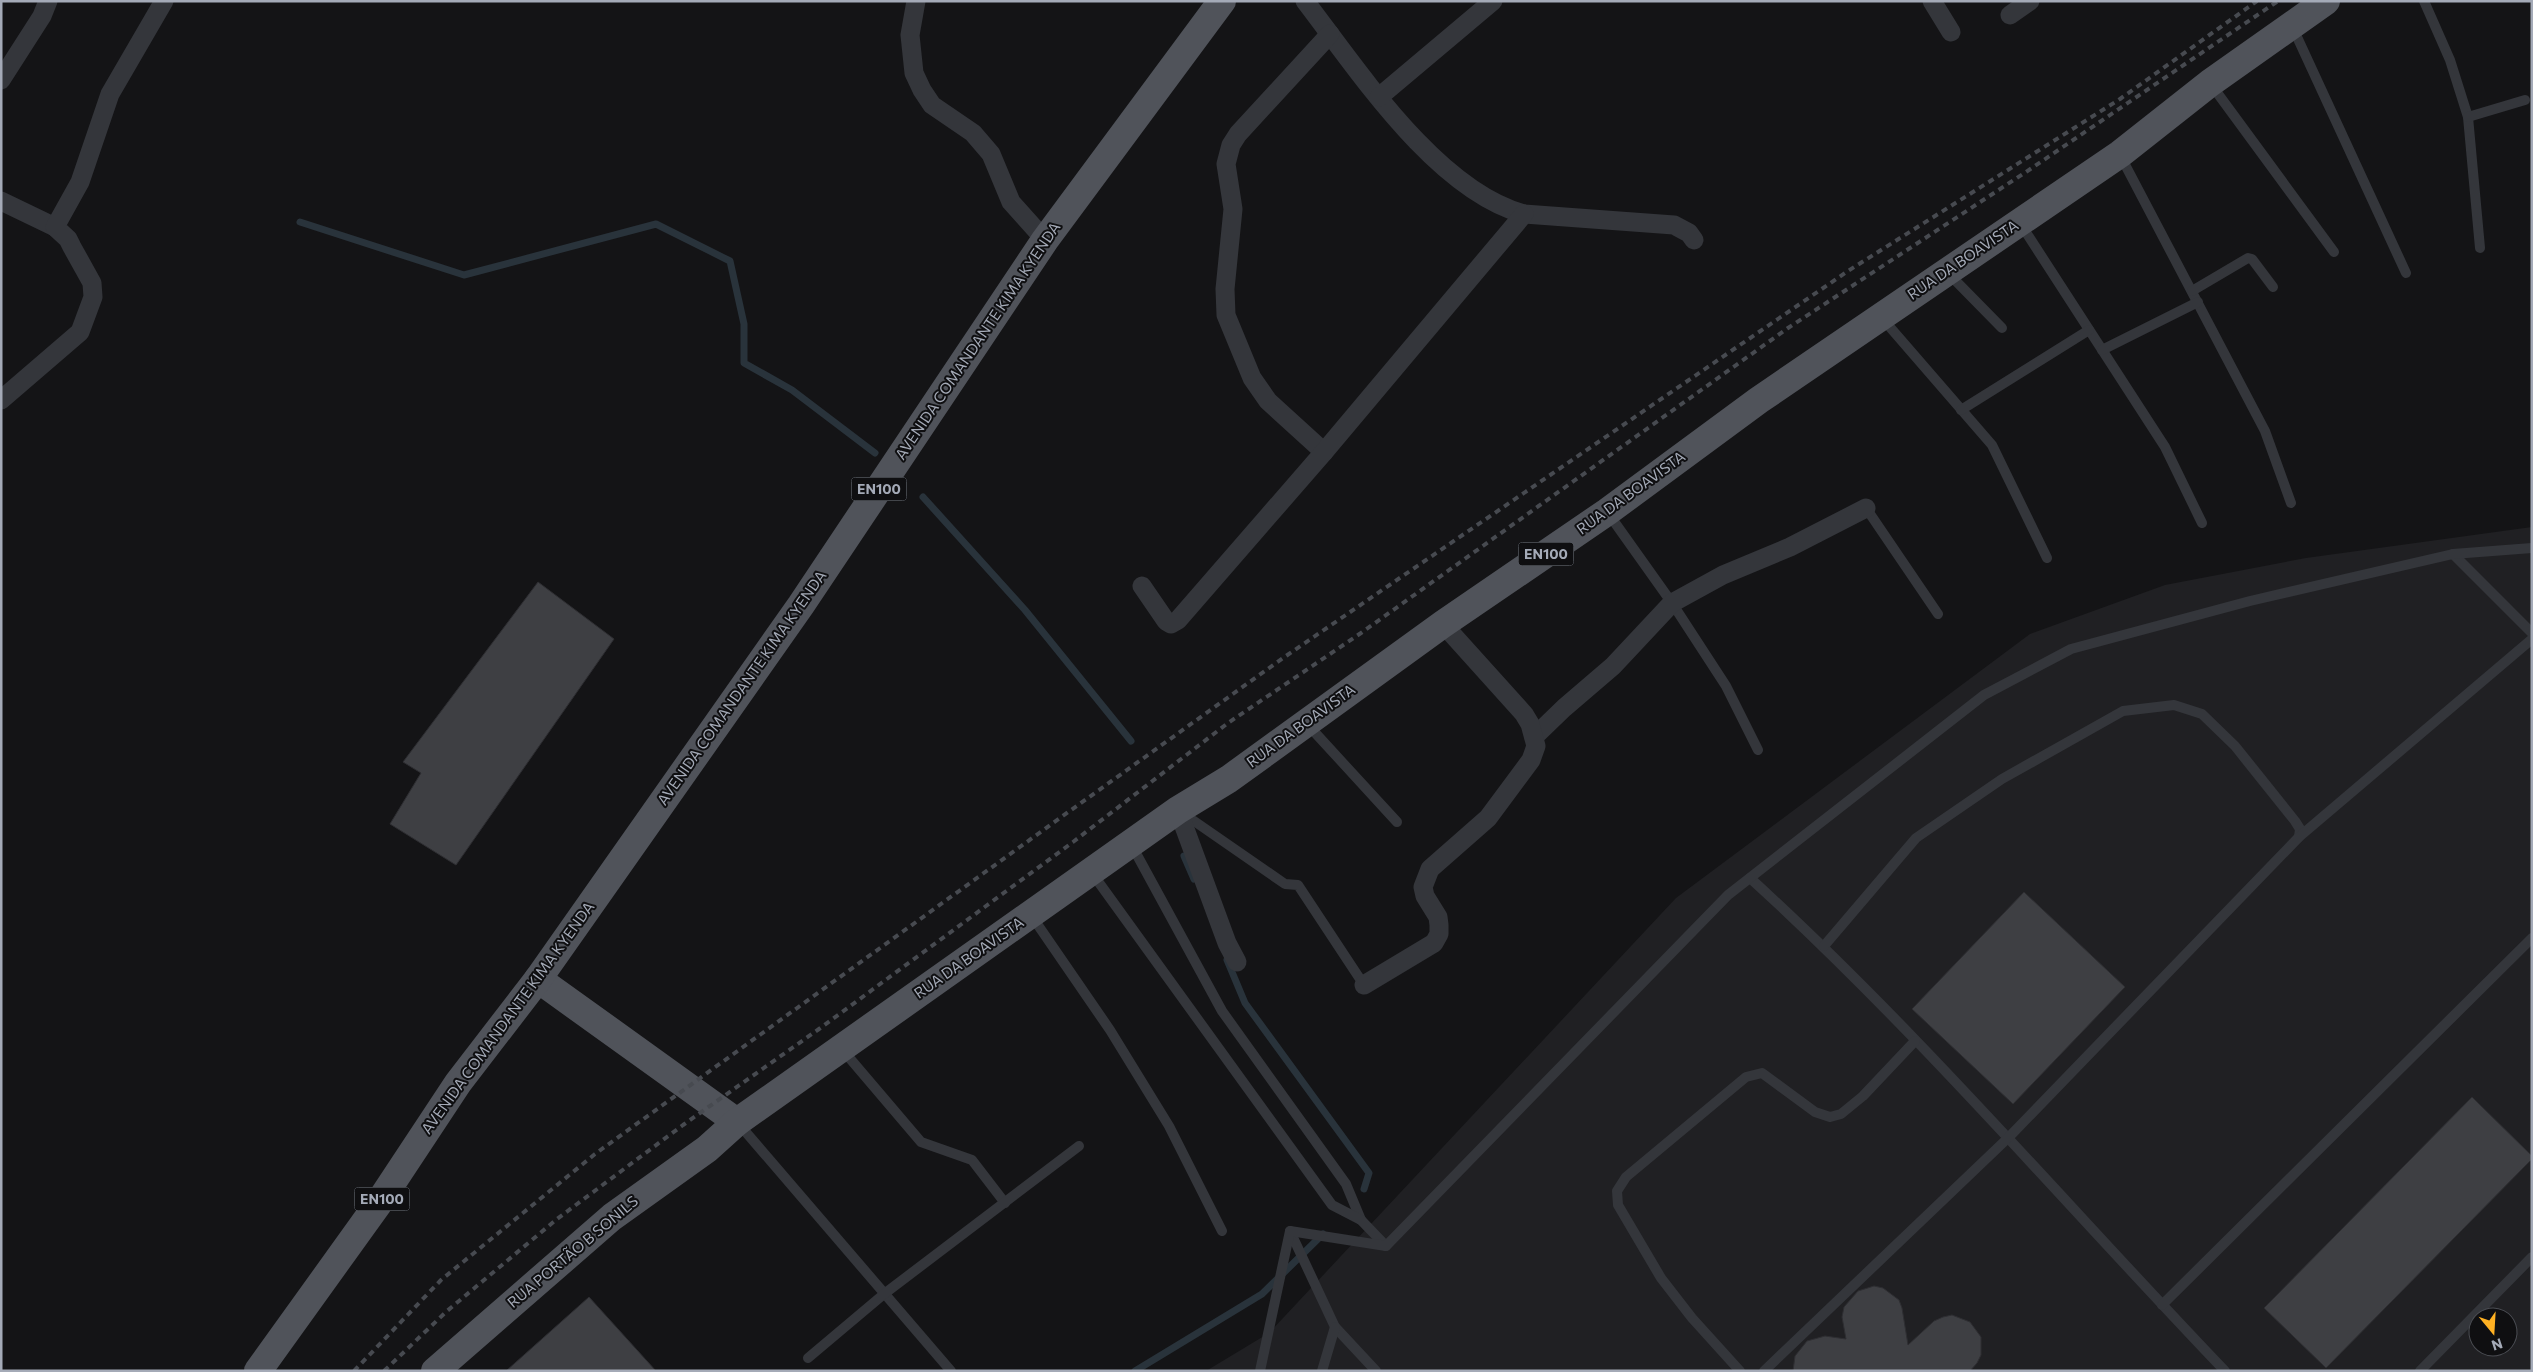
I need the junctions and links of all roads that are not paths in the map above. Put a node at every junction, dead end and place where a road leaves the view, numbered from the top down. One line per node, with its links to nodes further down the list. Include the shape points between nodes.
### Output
1 (48, 1): 15 (street, via 42,16)
2 (164, 1): 24 (street, via 110,94 80,182)
3 (916, 1): 25 (street, via 910,35 914,73 922,90 932,105 973,133 991,154 1010,202)
4 (1222, 1): 25 (main road, AVENIDA COMANDANTE KIMA KYENDA / EN100)
5 (1305, 1): 14 (street)
6 (1493, 1): 17 (street)
7 (1932, 1): 13 (street)
8 (2030, 1): 11 (street)
9 (2326, 1): 12 (main road, RUA DA BOAVISTA / EN100)
10 (2424, 1): 19 (lane, via 2450,60)
11 (2010, 15)
12 (2292, 25): 16 (main road, RUA DA BOAVISTA / EN100); 30 (lane)
13 (1951, 32)
14 (1330, 34): 17 (street); 40 (street, via 1238,134 1230,145 1226,164 1233,209 1225,289 1226,315 1252,378 1268,401)
15 (1, 80)
16 (2210, 83): 20 (main road, RUA DA BOAVISTA / EN100); 28 (lane)
17 (1379, 97): 22 (street, via 1434,158 1485,197)
18 (2525, 100): 19 (lane)
19 (2468, 117): 27 (lane)
20 (2120, 154): 23 (main road, RUA DA BOAVISTA / EN100); 32 (lane)
21 (1, 201): 24 (street)
22 (1524, 214): 26 (street, via 1674,225 1689,233); 40 (street)
23 (2019, 222): 29 (main road, RUA DA BOAVISTA / EN100); 36 (lane)
24 (55, 227): 38 (street, via 72,247 92,283 93,297 80,332)
25 (1045, 240): 67 (main road, AVENIDA COMANDANTE KIMA KYENDA / EN100, via 801,605)
26 (1694, 240)
27 (2480, 248)
28 (2334, 252)
29 (1948, 273): 34 (main road, RUA DA BOAVISTA / EN100); 35 (lane)
30 (2406, 273)
31 (2274, 287): 32 (lane, via 2248,258)
32 (2192, 291): 33 (lane)
33 (2198, 302): 37 (lane); 41 (lane, via 2265,431)
34 (1880, 316): 39 (lane); 43 (main road, RUA DA BOAVISTA / EN100, via 1743,411)
35 (2002, 328)
36 (2089, 330): 37 (lane); 39 (lane)
37 (2102, 350): 44 (lane, via 2165,447)
38 (1, 400)
39 (1961, 410): 47 (lane, via 1992,445)
40 (1324, 452): 48 (street, via 1175,622 1166,621)
41 (2291, 504)
42 (1866, 508): 49 (street, via 1790,547 1723,575); 50 (lane)
43 (1607, 512): 49 (lane); 51 (main road, RUA DA BOAVISTA / EN100)
44 (2202, 523)
45 (2532, 548): 46 (lane)
46 (2453, 554): 52 (lane); 62 (lane, via 2250,601 2071,649 1984,695)
47 (2047, 558)
48 (1142, 586)
49 (1672, 603): 55 (street, via 1613,666); 56 (lane, via 1726,686)
50 (1938, 614)
51 (1443, 624): 54 (main road, RUA DA BOAVISTA / EN100); 55 (street, via 1524,714)
52 (2532, 633)
53 (2532, 639): 59 (lane)
54 (1305, 722): 57 (main road, RUA DA BOAVISTA / EN100, via 1229,779); 58 (lane)
55 (1534, 737): 68 (street, via 1535,754 1488,818 1430,869 1423,887 1438,917 1440,934 1434,943)
56 (1758, 750)
57 (1178, 810): 60 (main road, RUA DA BOAVISTA / EN100); 66 (street); 68 (lane, via 1245,859 1285,884 1298,885)
58 (1397, 822)
59 (2299, 837): 65 (lane, via 2300,829 2295,820 2234,746 2202,714 2174,705 2123,711 2002,779 1916,838); 73 (lane)
60 (1130, 844): 61 (main road, RUA DA BOAVISTA / EN100); 76 (lane, via 1222,1011 1346,1184)
61 (1091, 872): 63 (main road, RUA DA BOAVISTA / EN100); 76 (lane, via 1332,1205)
62 (1750, 878): 65 (lane); 79 (lane, via 1728,895)
63 (1030, 914): 70 (main road, RUA DA BOAVISTA / EN100); 77 (lane, via 1110,1030 1169,1126)
64 (2532, 938): 82 (lane)
65 (1824, 946): 69 (lane)
66 (1237, 962)
67 (538, 979): 72 (main road); 85 (main road, AVENIDA COMANDANTE KIMA KYENDA / EN100, via 458,1083 351,1244)
68 (1364, 985)
69 (1915, 1041): 73 (lane); 91 (lane, via 1863,1096 1841,1114 1830,1117 1815,1112 1762,1072 1746,1077 1626,1178 1617,1192 1618,1205 1662,1278 1692,1318)
70 (841, 1048): 71 (main road, RUA DA BOAVISTA / EN100); 75 (lane, via 921,1142 972,1160)
71 (764, 1103): 72 (main road, RUA PORTÃO B SONILS)
72 (737, 1122): 81 (lane); 86 (main road, RUA PORTÃO B SONILS, via 707,1148 612,1217)
73 (2010, 1137): 82 (lane); 92 (lane)
74 (1079, 1146): 75 (lane)
75 (1006, 1203): 81 (lane)
76 (1361, 1220): 79 (lane)
77 (1222, 1231)
78 (1290, 1231): 79 (lane); 83 (lane); 88 (lane)
79 (1386, 1246)
80 (2532, 1257): 94 (lane)
81 (884, 1294): 84 (lane); 87 (lane)
82 (2162, 1304): 93 (lane)
83 (1335, 1327): 89 (lane); 90 (lane)
84 (808, 1358)
85 (258, 1371)
86 (435, 1371)
87 (951, 1371)
88 (1260, 1371)
89 (1322, 1371)
90 (1376, 1371)
91 (1740, 1371)
92 (1764, 1371)
93 (2225, 1371)
94 (2420, 1371)

